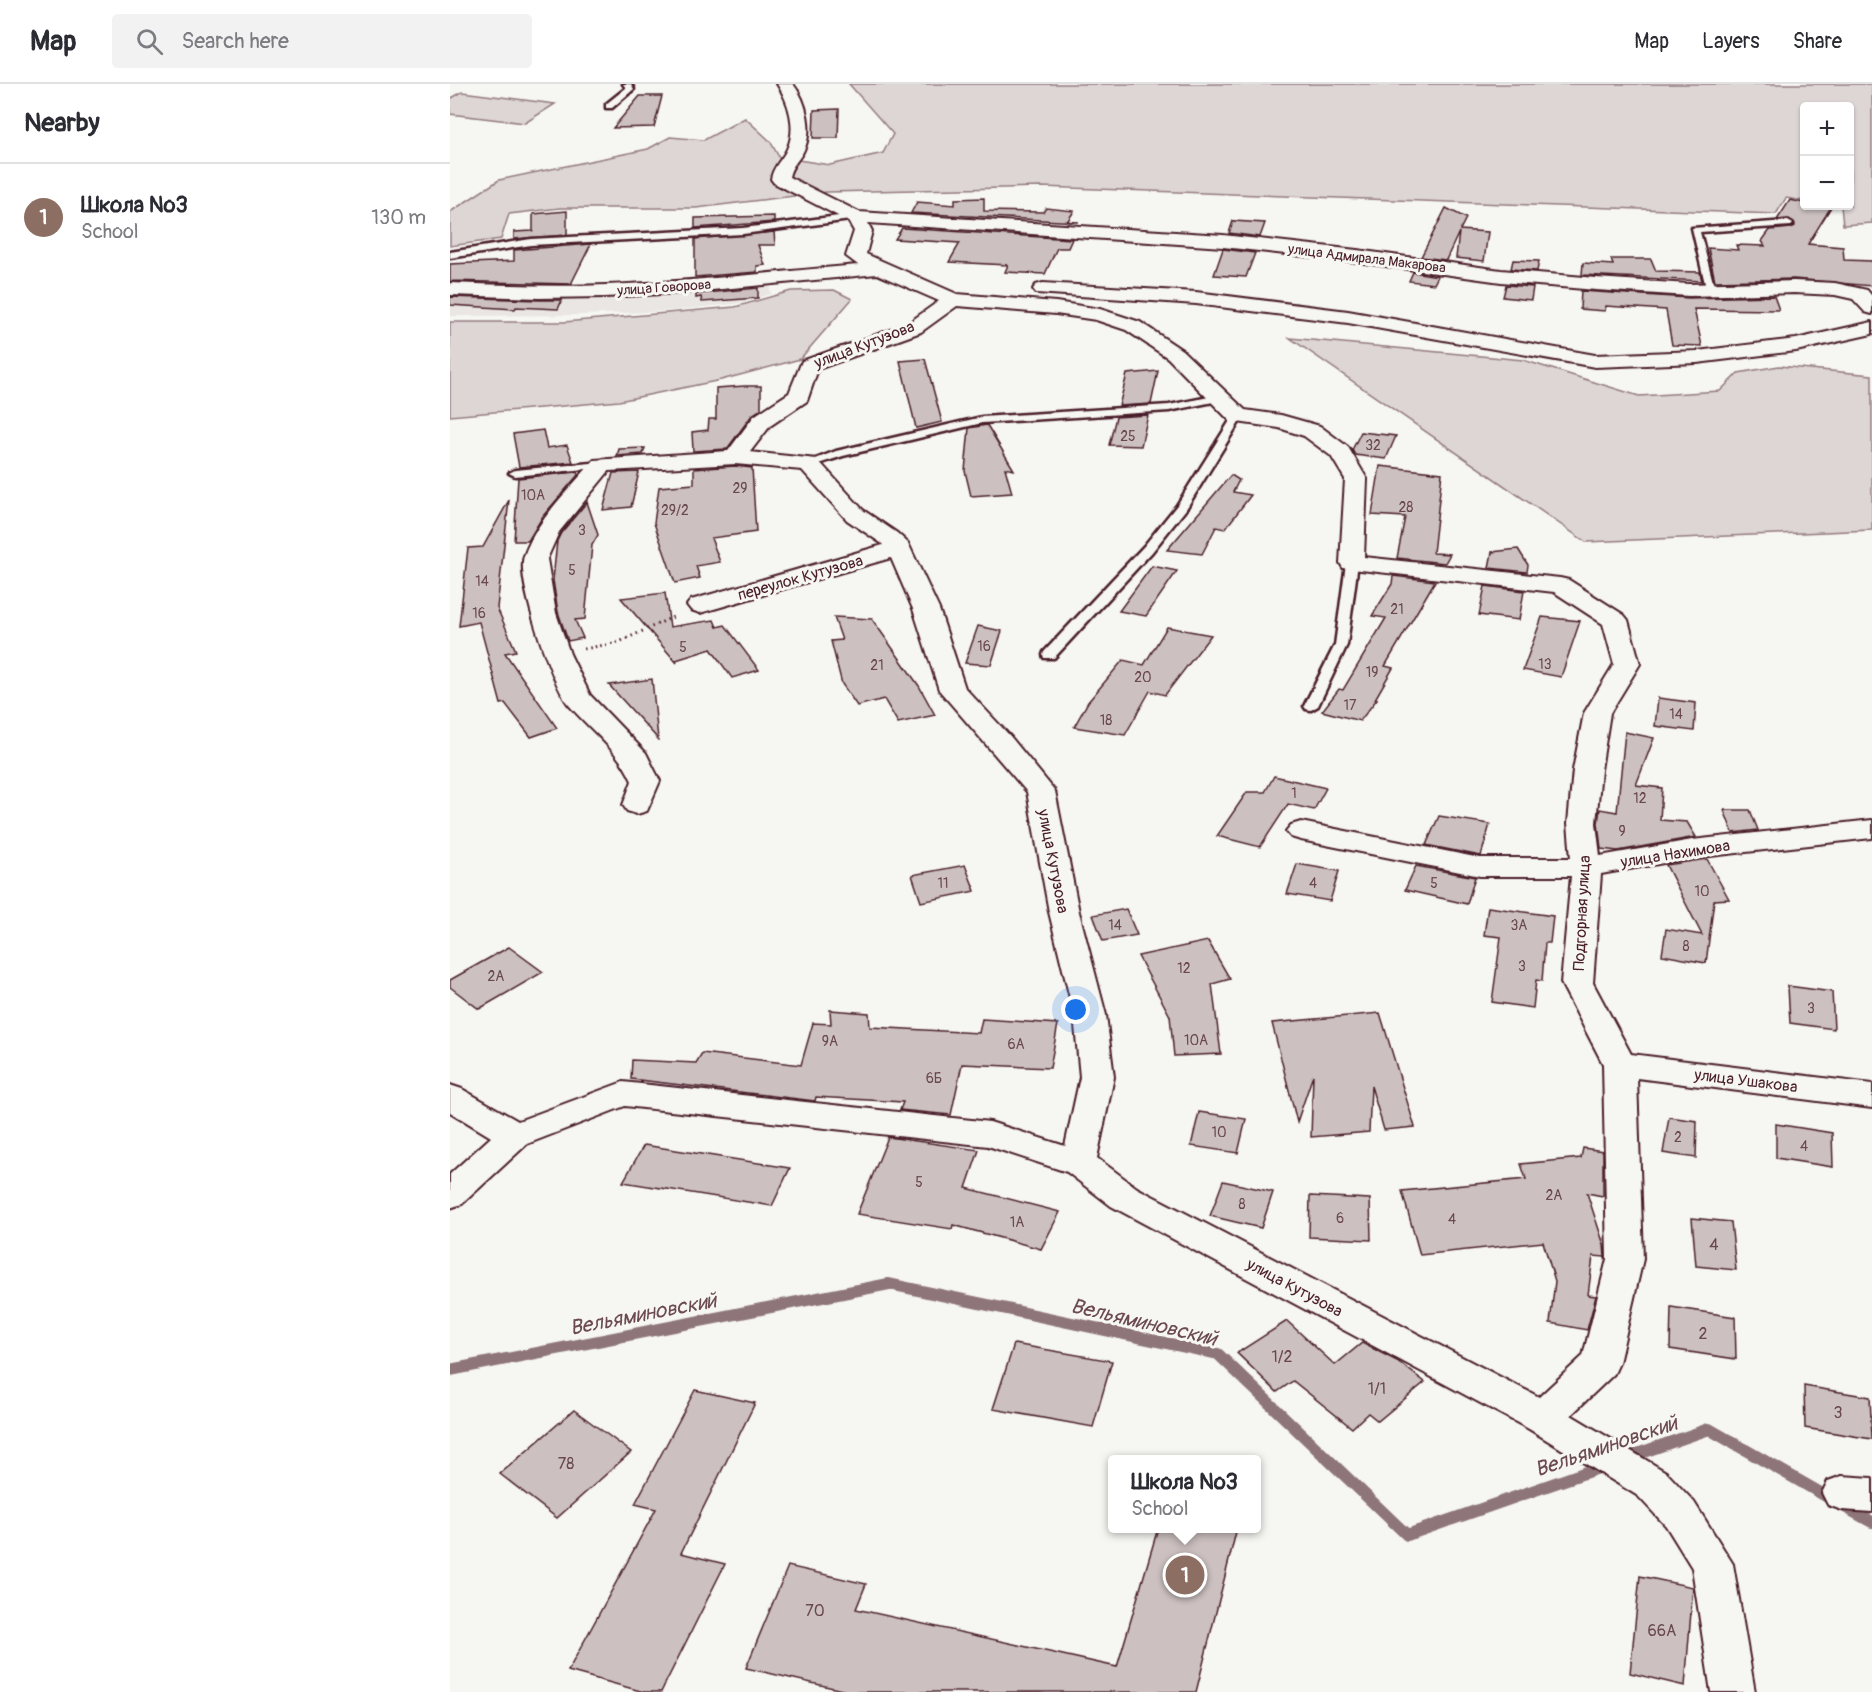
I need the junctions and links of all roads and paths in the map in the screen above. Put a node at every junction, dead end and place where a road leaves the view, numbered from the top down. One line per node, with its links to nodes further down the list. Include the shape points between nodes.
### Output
1 (627, 84): 3 (lane, via 630,89)
2 (785, 84): 4 (street, via 792,90 800,118 796,149 780,172 780,179)
3 (609, 106)
4 (855, 217): 6 (lane, via 743,231 531,242); 7 (street, via 863,231 856,256); 9 (street, улица Адмирала Макарова, via 1223,241 1501,276)
5 (1788, 224): 9 (lane, via 1695,230)
6 (450, 255)
7 (876, 267): 8 (street, улица Говорова, via 659,288 539,292); 10 (street); 12 (street, via 1007,287 1196,298 1348,317 1594,361 1697,357 1796,345)
8 (450, 289)
9 (1710, 290): 11 (street, улица Адмирала Макарова, via 1835,289 1860,294)
10 (953, 300): 13 (street, via 1056,308 1100,315 1133,326 1175,354); 15 (street, улица Кутузова, via 914,328 809,365 800,396 762,421)
11 (1872, 308)
12 (1872, 328)
13 (1219, 398): 14 (street); 16 (lane, via 1169,408 982,420 840,453)
14 (1238, 416): 20 (street, via 1312,431 1340,452 1356,479); 23 (lane, via 1182,507)
15 (735, 457): 16 (street); 17 (street)
16 (809, 464): 19 (street, улица Кутузова, via 855,515)
17 (602, 465): 18 (lane); 22 (street, via 548,530 535,559 543,613)
18 (516, 474)
19 (899, 548): 21 (street, переулок Кутузова); 33 (street, улица Кутузова, via 926,609 952,690 1041,791 1064,912 1090,1015 1097,1077)
20 (1352, 563): 24 (lane, via 1341,645); 28 (street, Подгорная улица, via 1560,585 1615,620 1628,664 1597,713 1582,823)
21 (700, 605): 22 (path, via 619,642)
22 (557, 654): 25 (street, via 578,698 636,759 646,781)
23 (1049, 655)
24 (1311, 706)
25 (637, 805)
26 (1872, 829): 28 (street, улица Нахимова, via 1726,844)
27 (1301, 831): 28 (street, улица Нахимова, via 1480,867)
28 (1587, 867): 29 (street, Подгорная улица, via 1577,983)
29 (1620, 1064): 30 (street, улица Ушакова); 35 (street, Подгорная улица, via 1625,1259 1600,1363)
30 (1872, 1096)
31 (450, 1098): 32 (street)
32 (515, 1135): 33 (street, via 623,1094 990,1134); 34 (street)
33 (1079, 1163): 35 (street, улица Кутузова, via 1124,1197)
34 (450, 1195)
35 (1543, 1418): 36 (street, улица Кутузова, via 1652,1484 1680,1514 1713,1564)
36 (1733, 1692)

